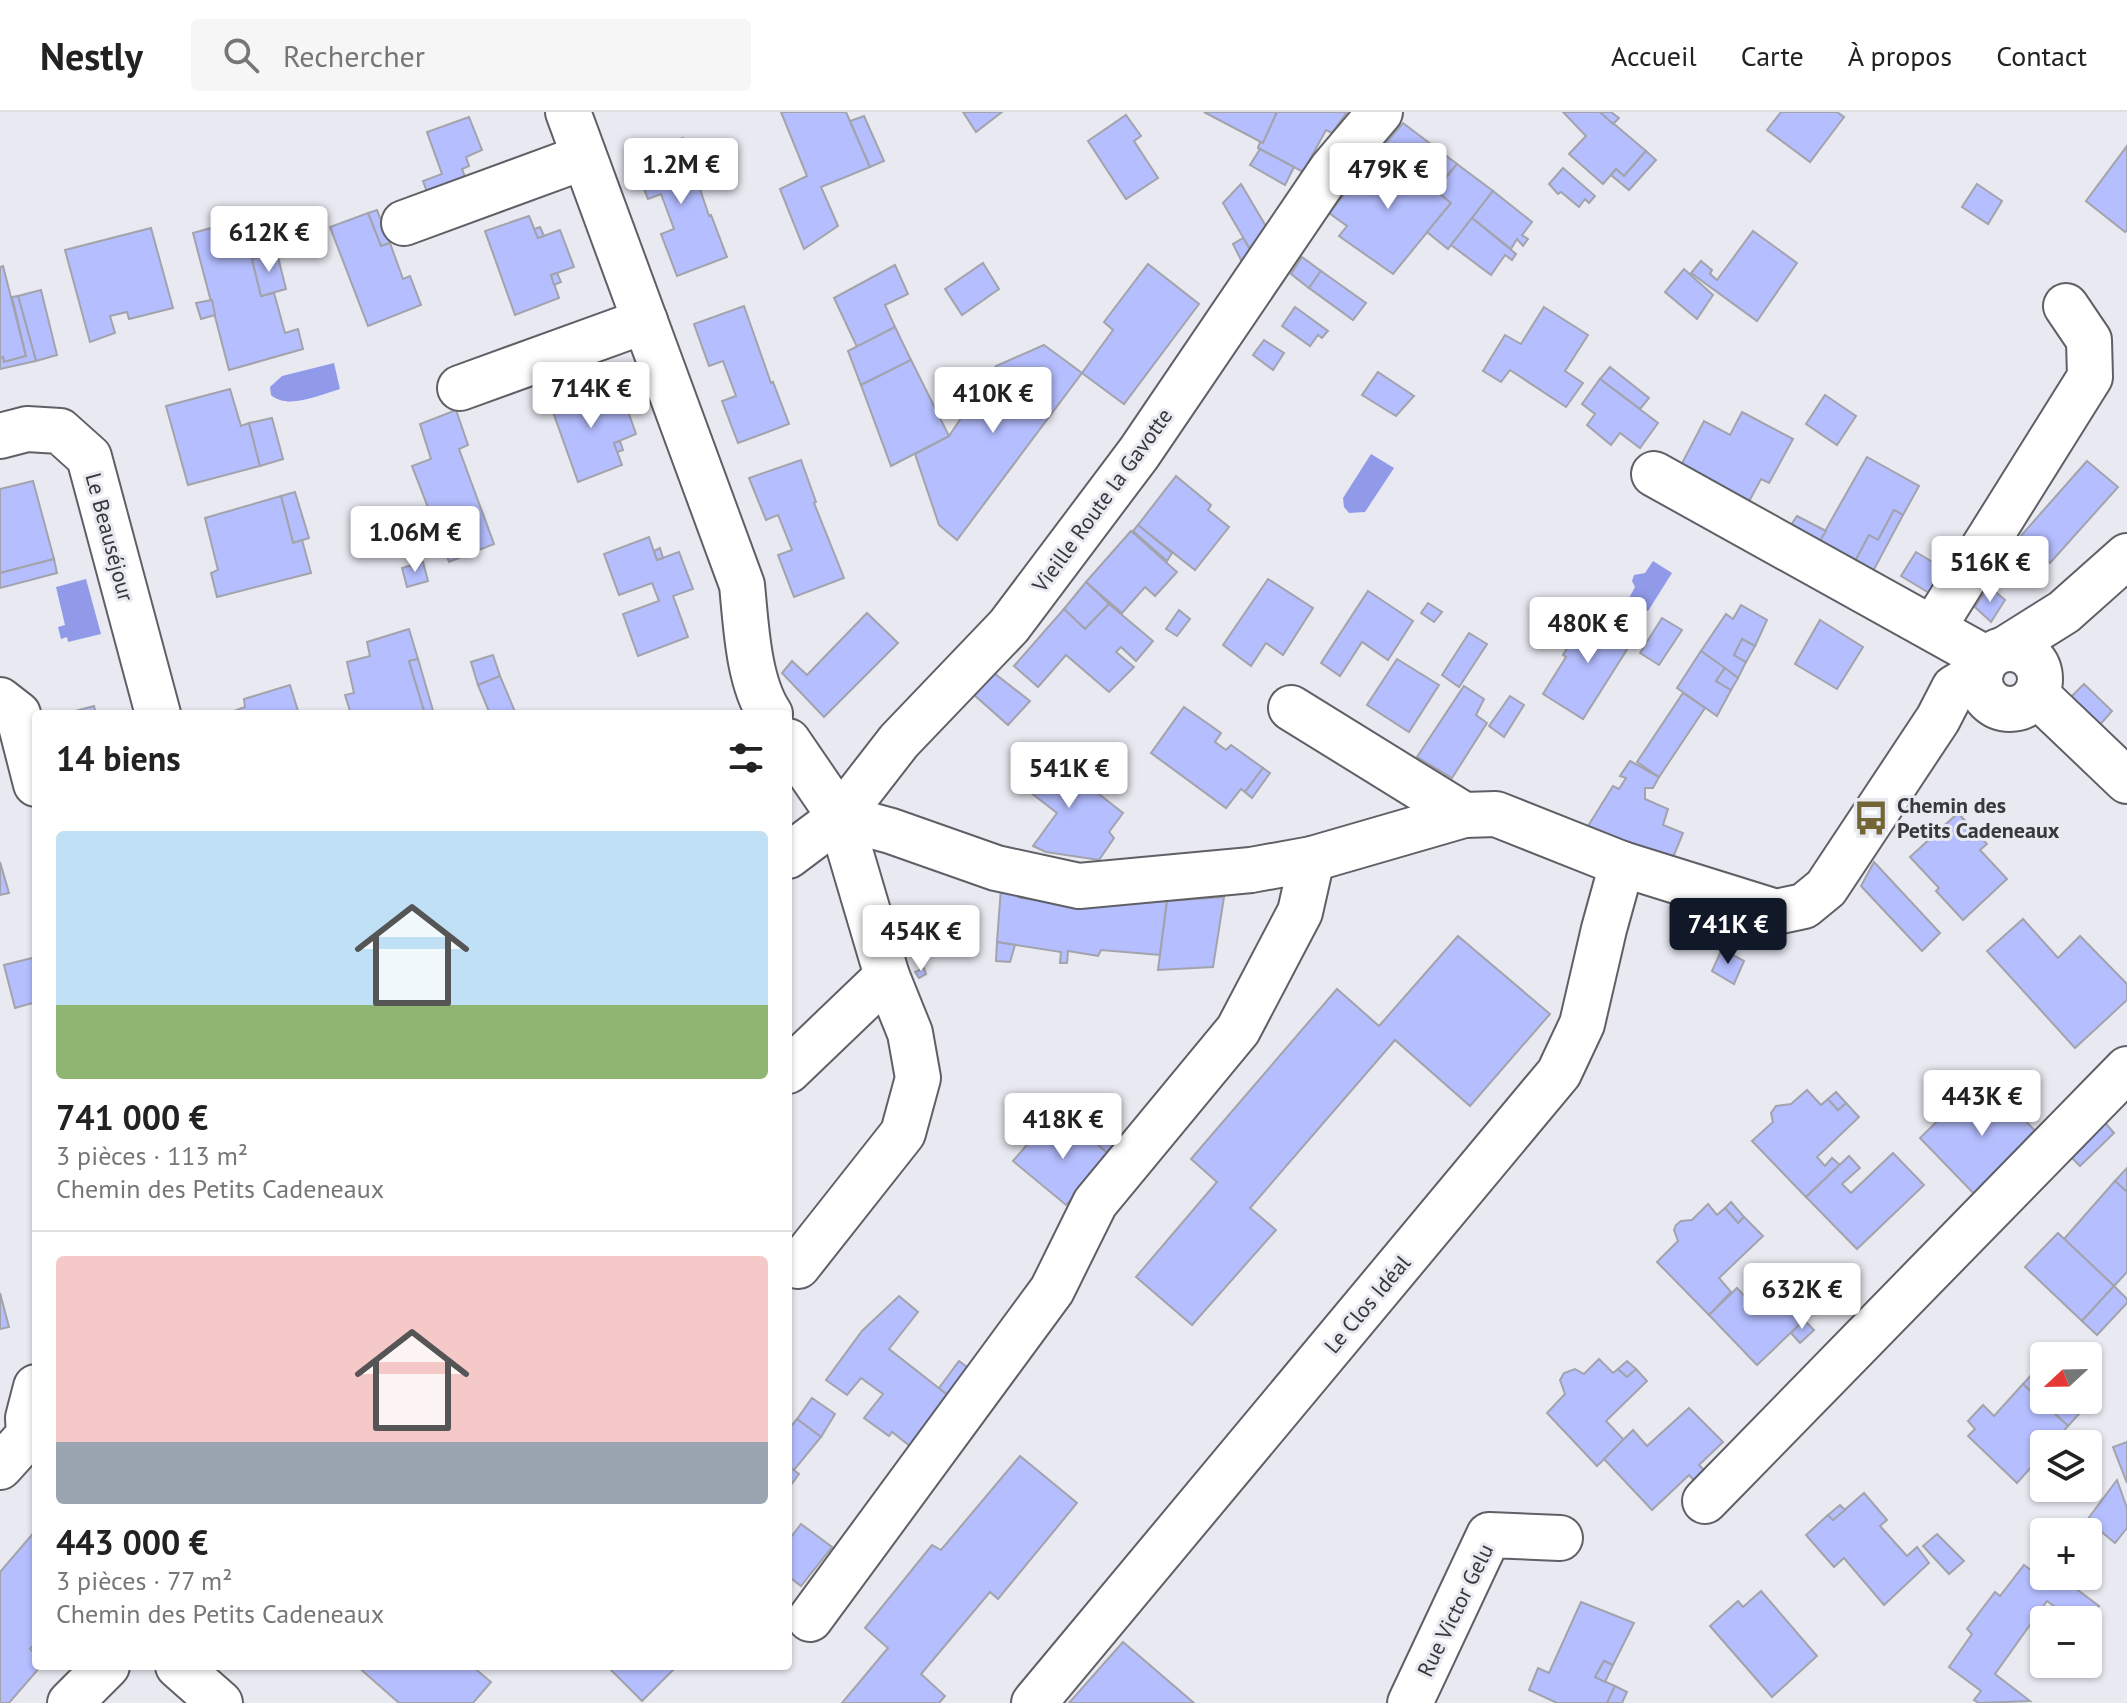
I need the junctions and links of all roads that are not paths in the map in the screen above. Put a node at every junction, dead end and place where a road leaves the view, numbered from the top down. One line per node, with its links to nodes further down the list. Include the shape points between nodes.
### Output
1 (568, 112): 3 (street)
2 (1380, 112): 21 (street, Vieille Route la Gavotte, via 1331,170 1139,453 1009,626 899,741)
3 (584, 157): 4 (street); 6 (street)
4 (404, 223)
5 (2066, 306): 11 (street, via 2089,340 2090,377)
6 (645, 321): 7 (street); 16 (street, via 742,585 748,644)
7 (460, 388)
8 (0, 436): 15 (street, Le Beauséjour, via 27,429 60,431 89,457)
9 (1654, 474): 11 (street)
10 (2127, 556): 12 (street)
11 (1933, 628): 12 (street)
12 (2006, 674): 19 (street); 24 (street, via 1938,719 1826,888 1804,906 1776,912)
13 (0, 700): 18 (street, via 18,714)
14 (1291, 708): 20 (street)
15 (157, 710)
16 (767, 710)
17 (792, 747): 21 (street)
18 (32, 768)
19 (2127, 781)
20 (1464, 815): 23 (street); 24 (street, via 1496,814)
21 (840, 817): 22 (street, Vieille Route la Gavotte); 23 (street, via 996,868 1079,886); 25 (street)
22 (792, 853)
23 (1312, 859): 34 (street, via 1300,912 1238,1030 1095,1203 1052,1290)
24 (1622, 864): 39 (street, Le Clos Idéal, via 1582,1024 1559,1073)
25 (887, 976): 26 (street); 28 (street, via 910,1033 918,1078 903,1133)
26 (792, 1067)
27 (2127, 1069): 32 (street)
28 (798, 1266)
29 (32, 1397): 30 (street)
30 (22, 1426): 31 (street)
31 (0, 1467)
32 (1705, 1501)
33 (1560, 1538): 40 (street, Rue Victor Gelu, via 1489,1535)
34 (810, 1619)
35 (103, 1670): 37 (street)
36 (183, 1670): 38 (street)
37 (70, 1703)
38 (220, 1703)
39 (1034, 1703)
40 (1410, 1703)

